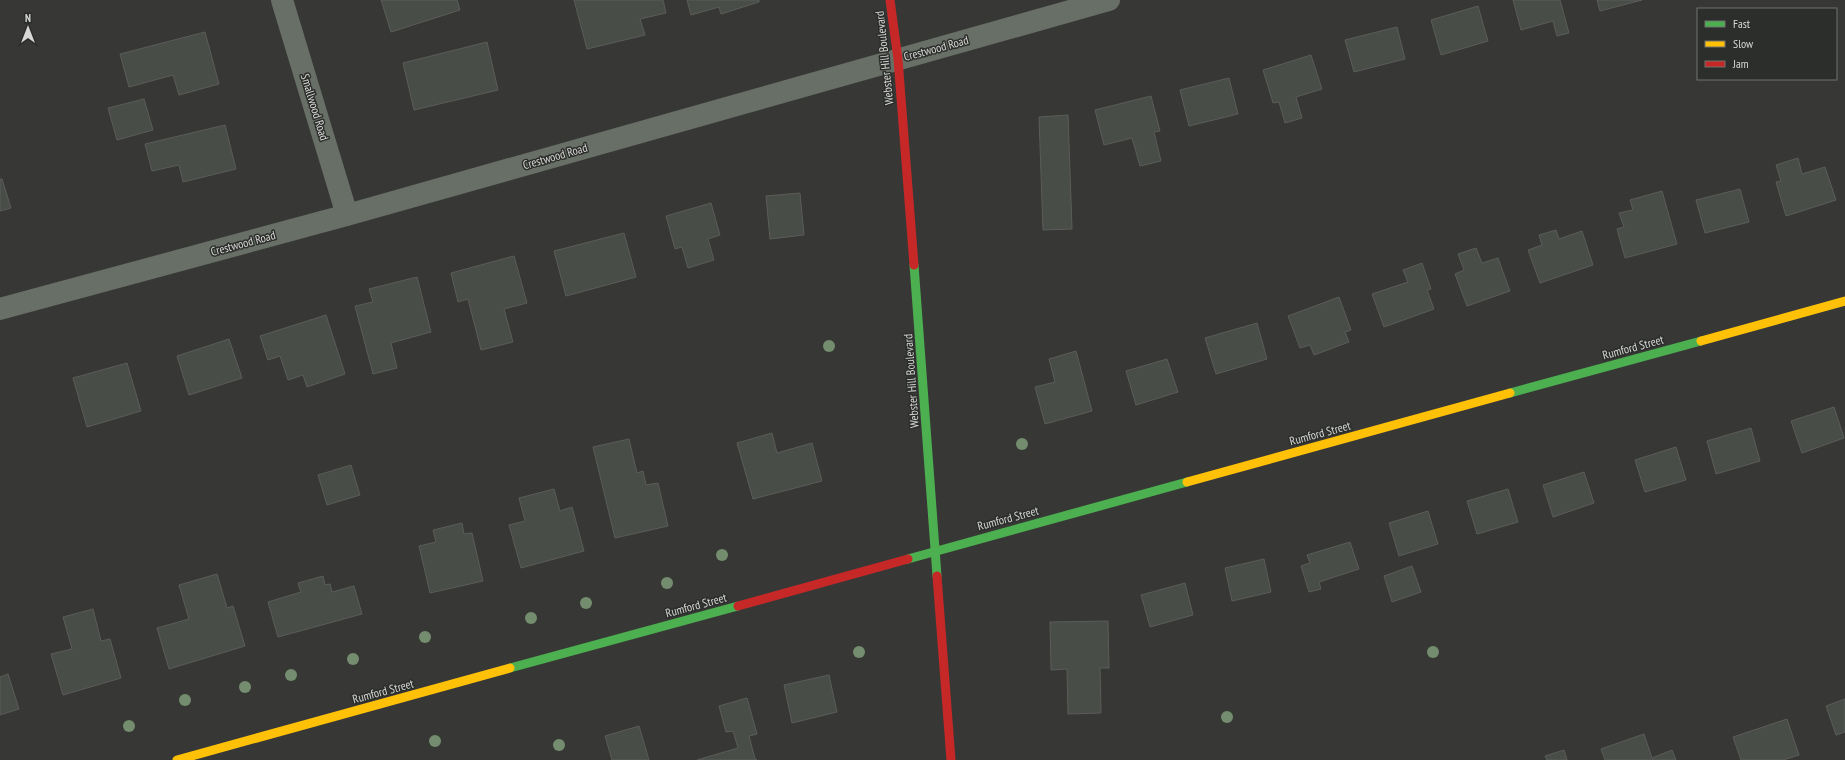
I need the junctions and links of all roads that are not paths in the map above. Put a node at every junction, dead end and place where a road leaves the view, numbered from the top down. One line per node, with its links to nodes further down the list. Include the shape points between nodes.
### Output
1 (282, 0): 5 (street, Smallwood Road)
2 (890, 0): 4 (street, Webster Hill Boulevard)
3 (1109, 0): 4 (street, Crestwood Road)
4 (898, 58): 5 (street, Crestwood Road); 8 (street, Webster Hill Boulevard)
5 (346, 215): 7 (street, Crestwood Road)
6 (1845, 301): 8 (street, Rumford Street)
7 (0, 308)
8 (936, 551): 9 (street, Rumford Street); 10 (street, Webster Hill Boulevard)
9 (177, 760)
10 (951, 760)

